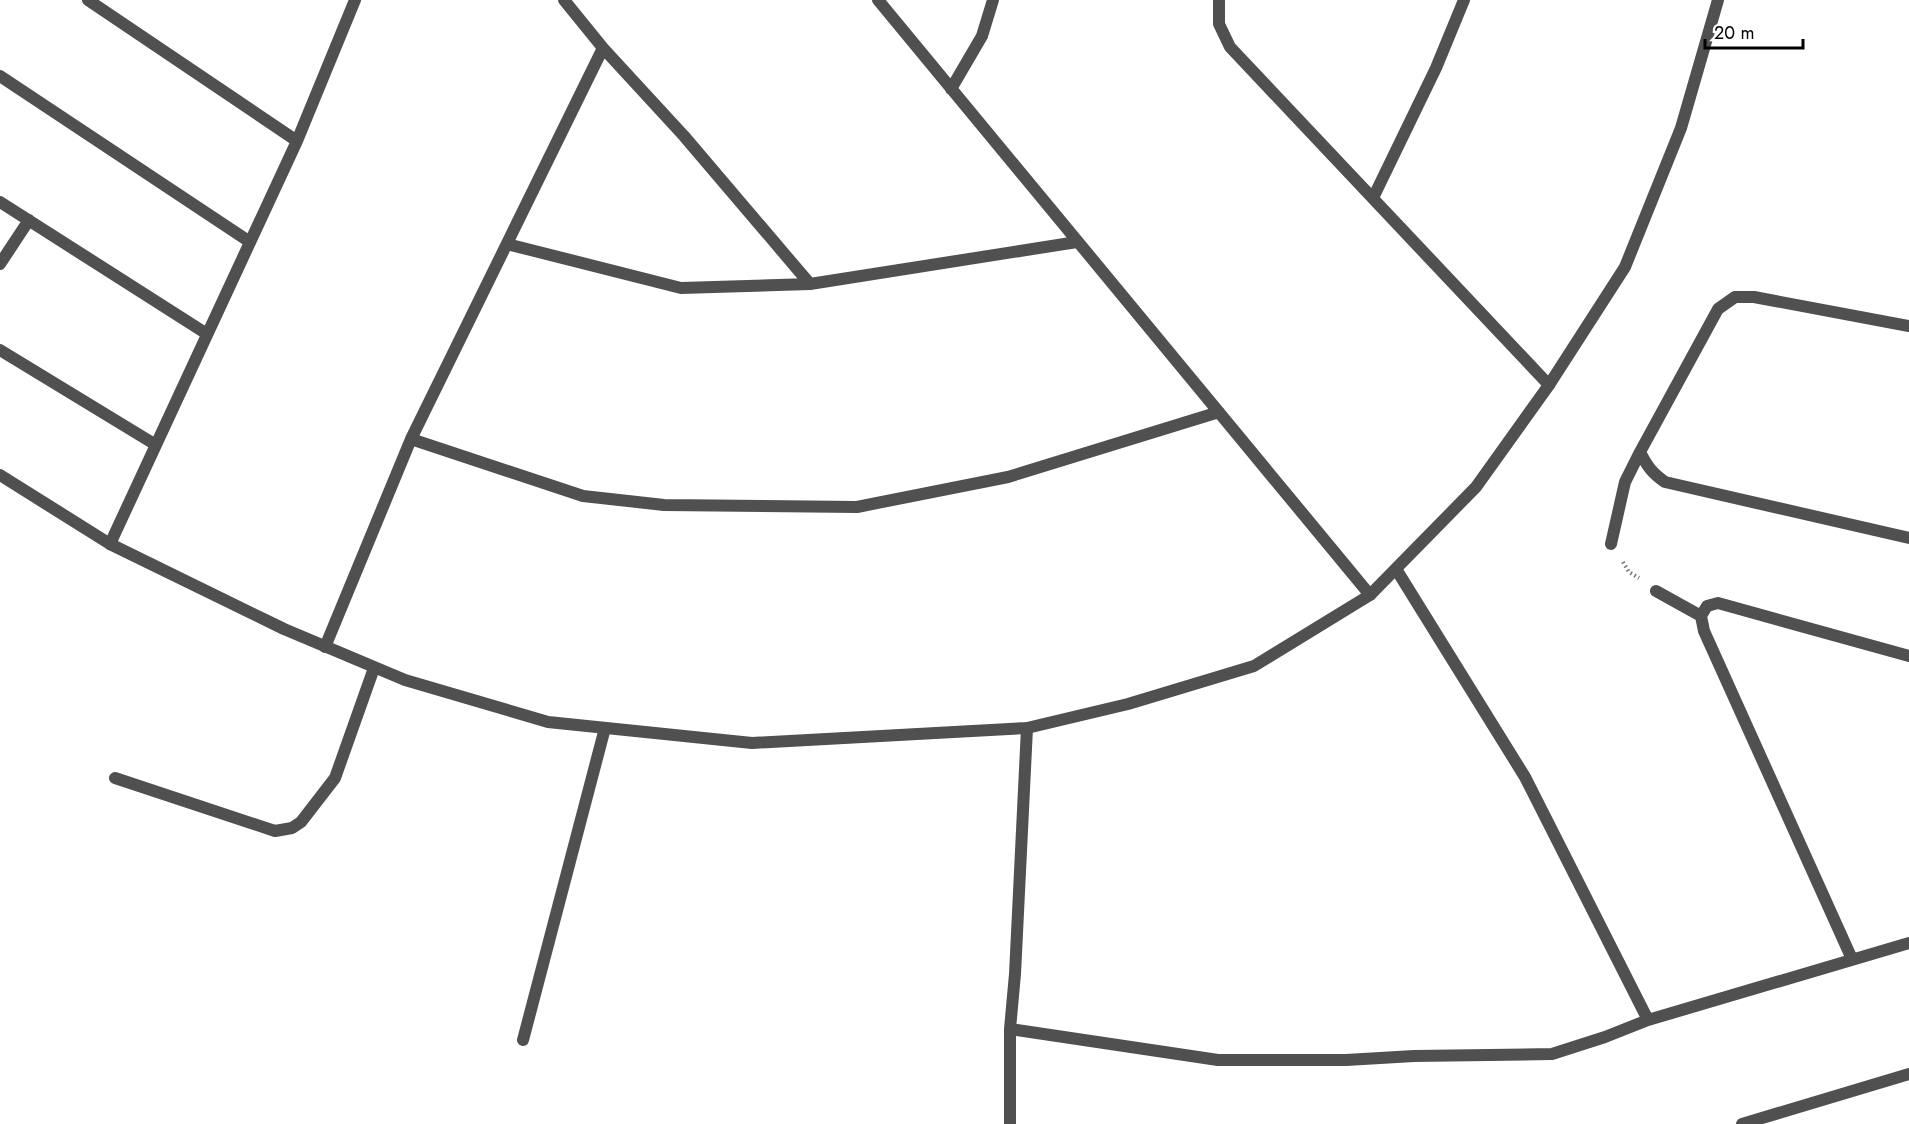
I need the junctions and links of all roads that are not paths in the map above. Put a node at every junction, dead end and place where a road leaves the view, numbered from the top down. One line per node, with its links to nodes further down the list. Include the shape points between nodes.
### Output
1 (88, 0): 12 (street)
2 (355, 0): 12 (street)
3 (564, 0): 9 (street)
4 (878, 0): 11 (street)
5 (993, 0): 11 (street, via 982,36)
6 (1219, 0): 13 (street, via 1219,24 1230,46)
7 (1464, 0): 13 (street)
8 (1718, 0): 24 (street, via 1681,128 1625,267)
9 (603, 48): 18 (street); 20 (street)
10 (0, 76): 16 (street)
11 (951, 89): 17 (street)
12 (297, 141): 16 (street)
13 (1373, 198): 24 (street)
14 (0, 202): 15 (street)
15 (28, 220): 19 (street); 22 (street)
16 (250, 242): 22 (street)
17 (1077, 242): 20 (street); 25 (street)
18 (507, 244): 20 (street, via 681,288); 26 (street)
19 (0, 264)
20 (810, 284)
21 (1909, 326): 28 (street, via 1754,297 1735,297 1718,309)
22 (207, 334): 27 (street)
23 (0, 350): 27 (street)
24 (1549, 385): 33 (street, via 1476,487)
25 (1219, 412): 26 (street, via 1008,477 857,507 664,506 583,496); 35 (street)
26 (411, 439): 37 (street)
27 (156, 445): 31 (street)
28 (1640, 452): 30 (street, via 1653,474 1665,482); 32 (street, via 1625,482)
29 (0, 475): 31 (street)
30 (1909, 537)
31 (110, 544): 37 (street)
32 (1611, 544)
33 (1396, 569): 35 (street); 45 (street, via 1524,777)
34 (1656, 591): 36 (street)
35 (1370, 595): 41 (street, via 1254,666 1128,704)
36 (1701, 616): 38 (street, via 1707,606 1718,603); 44 (street, via 1704,631)
37 (325, 647): 39 (street)
38 (1909, 656)
39 (374, 668): 40 (street, via 405,681 548,722); 42 (street, via 334,778 301,822 292,828 275,831)
40 (605, 728): 41 (street, via 752,743); 47 (street)
41 (1027, 728): 46 (street)
42 (115, 777)
43 (1909, 943): 44 (street)
44 (1852, 960): 45 (street)
45 (1648, 1020): 46 (street, via 1552,1054 1346,1060 1218,1060)
46 (1010, 1029): 49 (street)
47 (523, 1040)
48 (1909, 1074): 50 (street)
49 (1010, 1124)
50 (1742, 1124)

